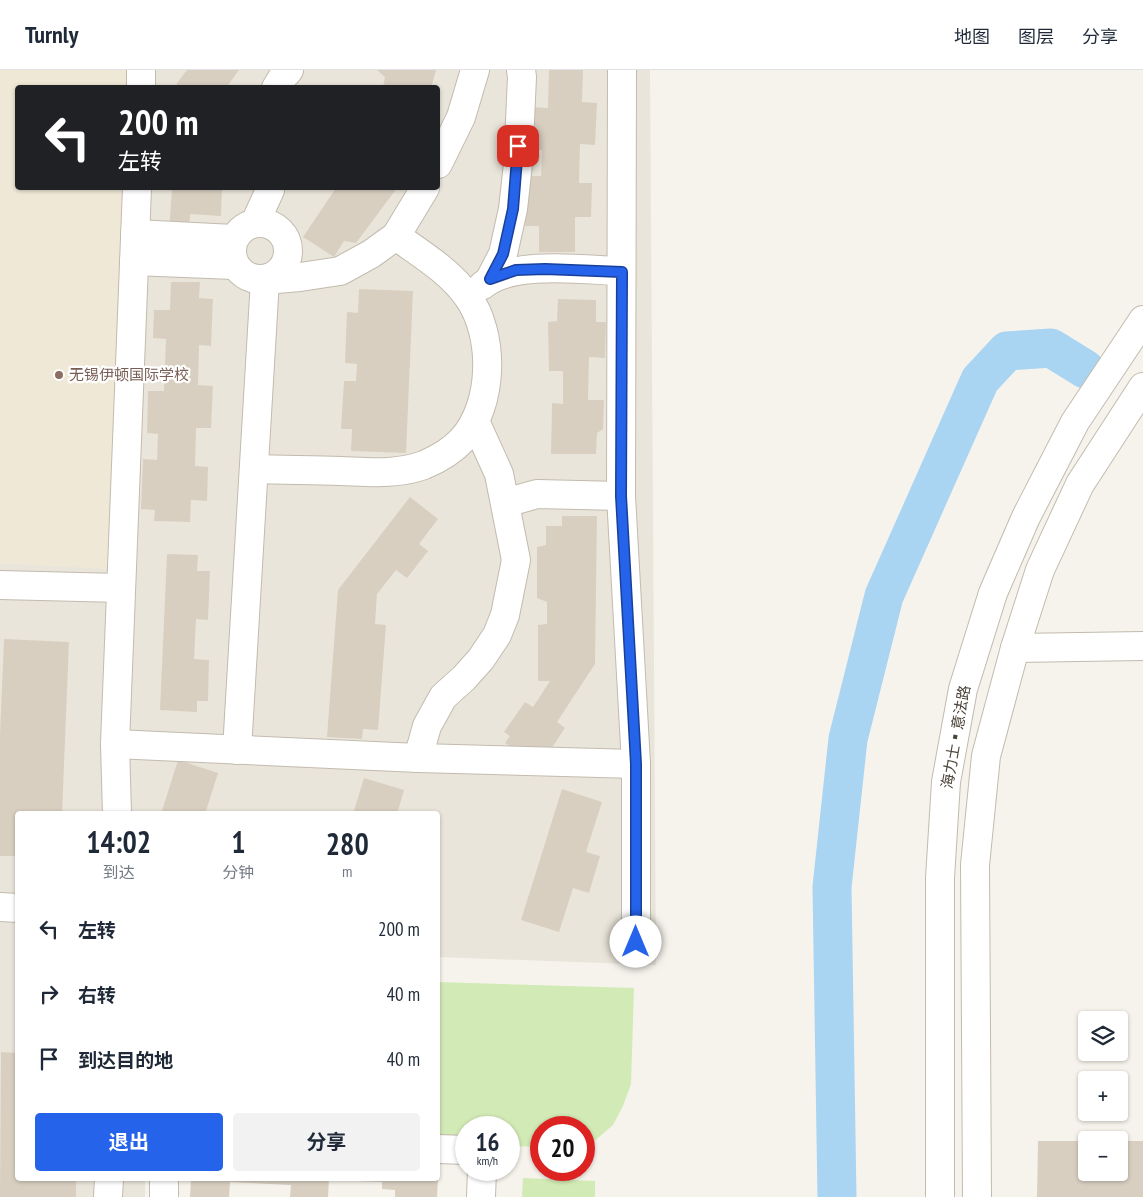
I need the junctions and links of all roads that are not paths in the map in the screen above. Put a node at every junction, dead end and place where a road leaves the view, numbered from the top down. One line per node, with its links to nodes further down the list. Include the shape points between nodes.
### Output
1 (141, 70): 6 (street)
2 (289, 70): 7 (street)
3 (475, 70): 8 (street, via 461,117)
4 (521, 70): 17 (street, via 513,209 503,254)
5 (622, 70): 16 (street)
6 (141, 85)
7 (278, 85)
8 (440, 160)
9 (137, 190): 12 (street)
10 (270, 190): 14 (street)
11 (424, 190): 13 (street)
12 (135, 234): 14 (street); 15 (street)
13 (396, 236): 18 (street, via 340,271); 19 (street, via 450,277)
14 (241, 242): 15 (street); 18 (street, via 240,272 247,277); 18 (street, via 265,223 282,233 289,251 287,261 282,270)
15 (134, 261): 27 (street)
16 (622, 272): 17 (street, via 516,270); 24 (street)
17 (490, 279): 19 (street)
18 (265, 280): 23 (street)
19 (469, 298): 22 (street, via 487,345 487,371)
20 (1143, 320): 46 (street, 海力士▪意法路, via 1075,422 1026,517 993,594 964,689 946,782 940,878)
21 (1143, 387): 29 (street, via 1080,484 1040,570)
22 (475, 421): 23 (street, via 463,439 446,455 395,472); 25 (street, via 499,474)
23 (254, 470): 31 (street)
24 (621, 496): 25 (street, via 537,494); 33 (street)
25 (505, 503): 32 (street, via 516,560 505,615 497,635 481,659 443,697 427,726)
26 (0, 585): 27 (street)
27 (121, 588): 30 (street)
28 (1143, 646): 29 (street)
29 (1015, 648): 47 (street, via 986,756 975,865)
30 (115, 744): 31 (street); 34 (street)
31 (238, 750): 32 (street)
32 (418, 758): 33 (street)
33 (636, 764): 37 (street)
34 (117, 811)
35 (0, 907): 36 (street)
36 (15, 908)
37 (636, 942)
38 (440, 1149): 39 (street)
39 (455, 1150)
40 (109, 1181): 43 (street)
41 (164, 1181): 44 (street)
42 (482, 1181): 45 (street)
43 (108, 1197)
44 (164, 1197)
45 (481, 1197)
46 (940, 1197)
47 (977, 1197)

